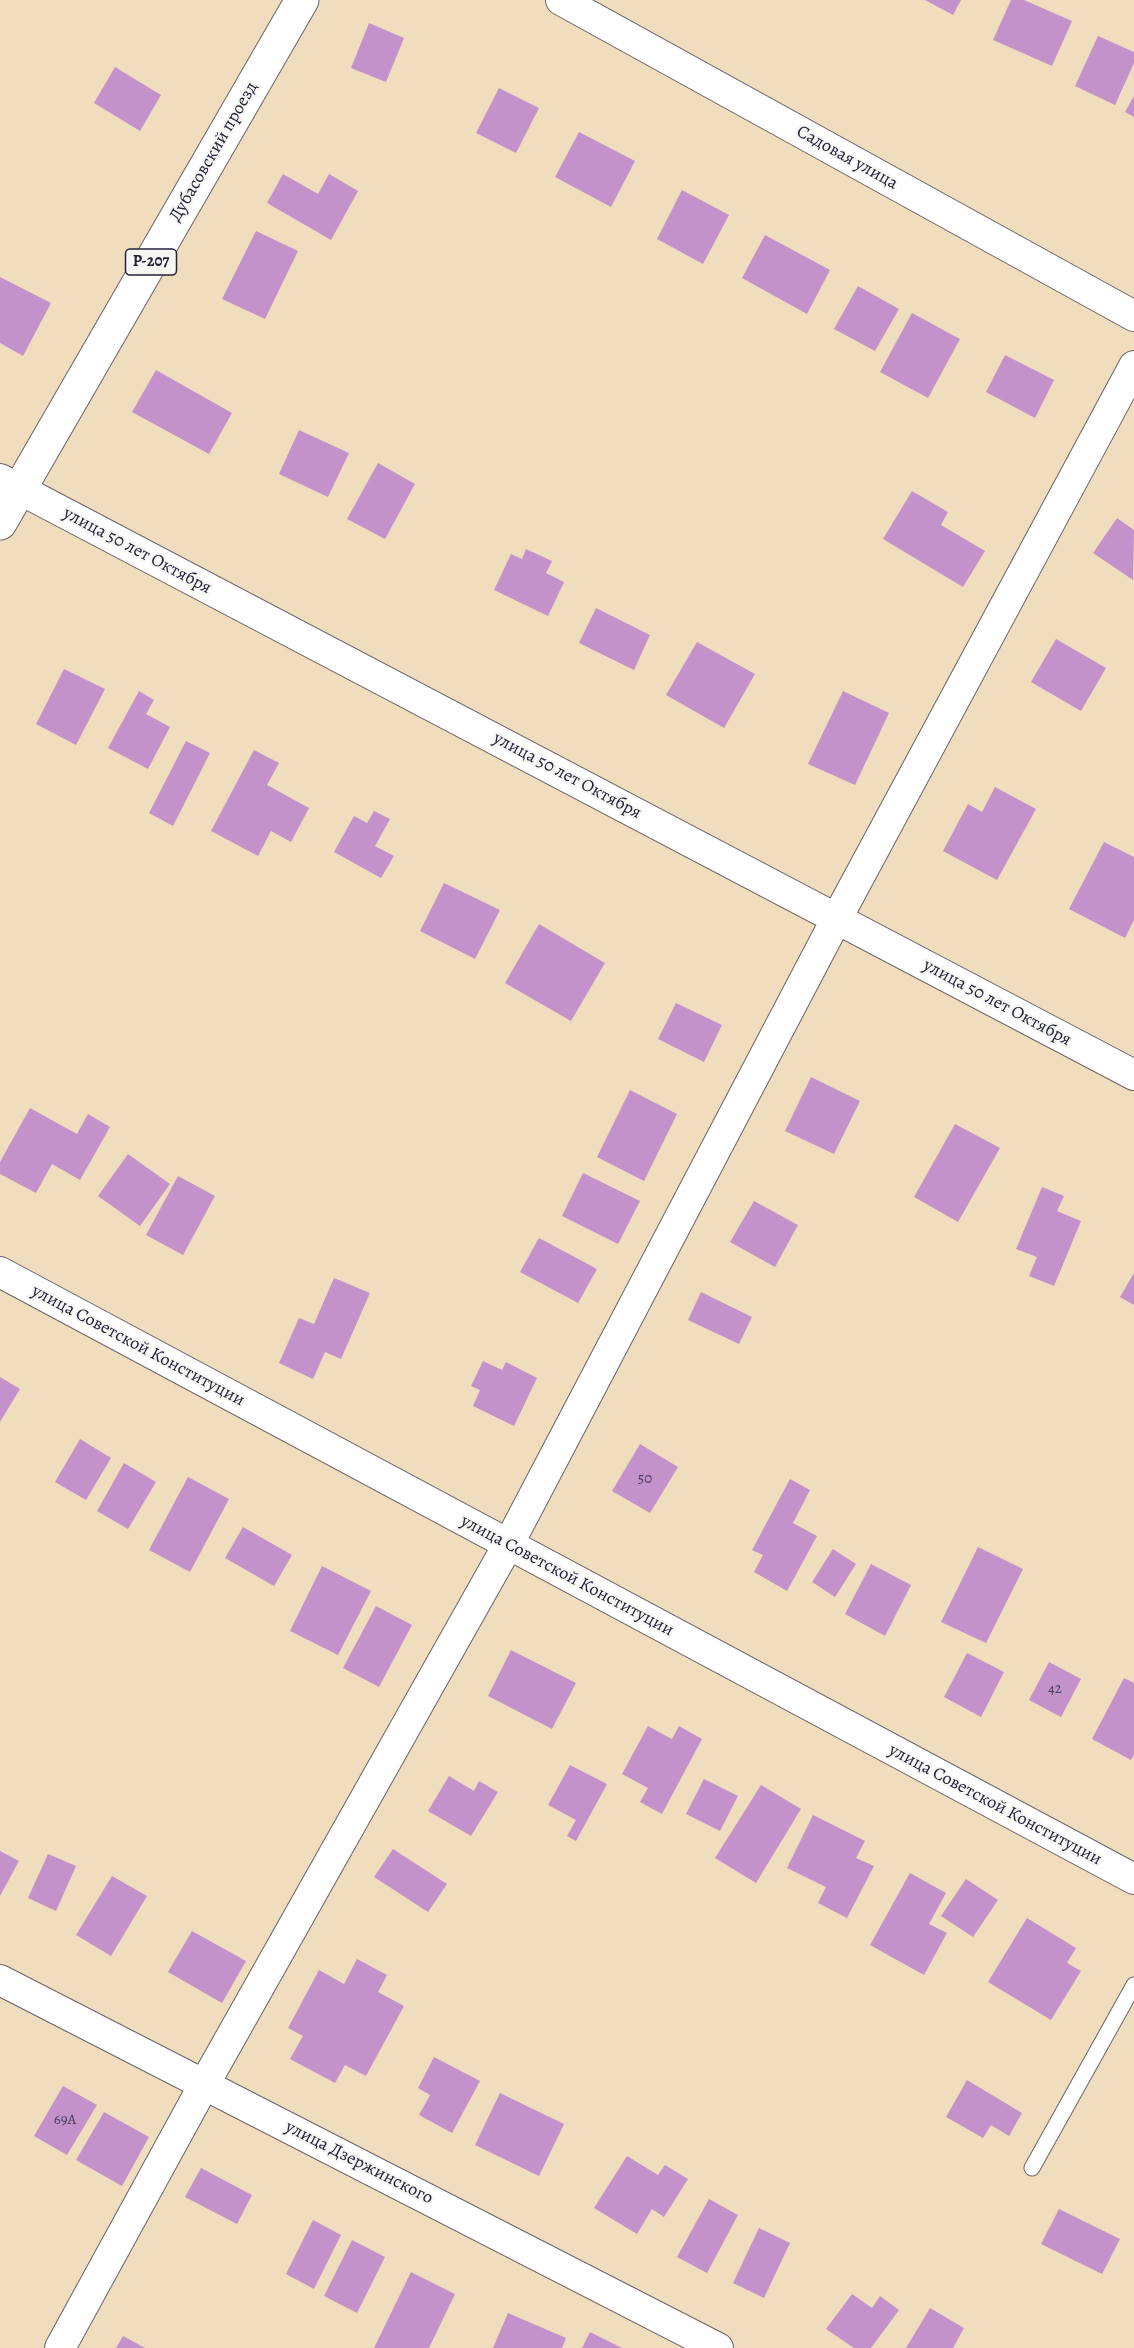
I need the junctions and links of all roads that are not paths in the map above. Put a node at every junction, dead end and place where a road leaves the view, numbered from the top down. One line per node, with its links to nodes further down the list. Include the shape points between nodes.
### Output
1 (302, 0): 5 (main road, Дубасовский проезд / Р-207)
2 (561, 0): 3 (street, Садовая улица)
3 (1134, 316)
4 (1134, 366): 7 (street)
5 (10, 484): 6 (main road, Дубасовский проезд / Р-207); 7 (street, улица 50 лет Октября)
6 (0, 523)
7 (837, 918): 8 (street, улица 50 лет Октября); 10 (street)
8 (1134, 1075)
9 (0, 1272): 10 (street, улица Советской Конституции)
10 (508, 1545): 11 (street, улица Советской Конституции); 14 (street)
11 (1134, 1879)
12 (0, 1980): 14 (street, улица Дзержинского)
13 (1134, 1985): 15 (lane)
14 (205, 2083): 16 (street); 17 (street, улица Дзержинского)
15 (1032, 2168)
16 (60, 2348)
17 (718, 2348)

